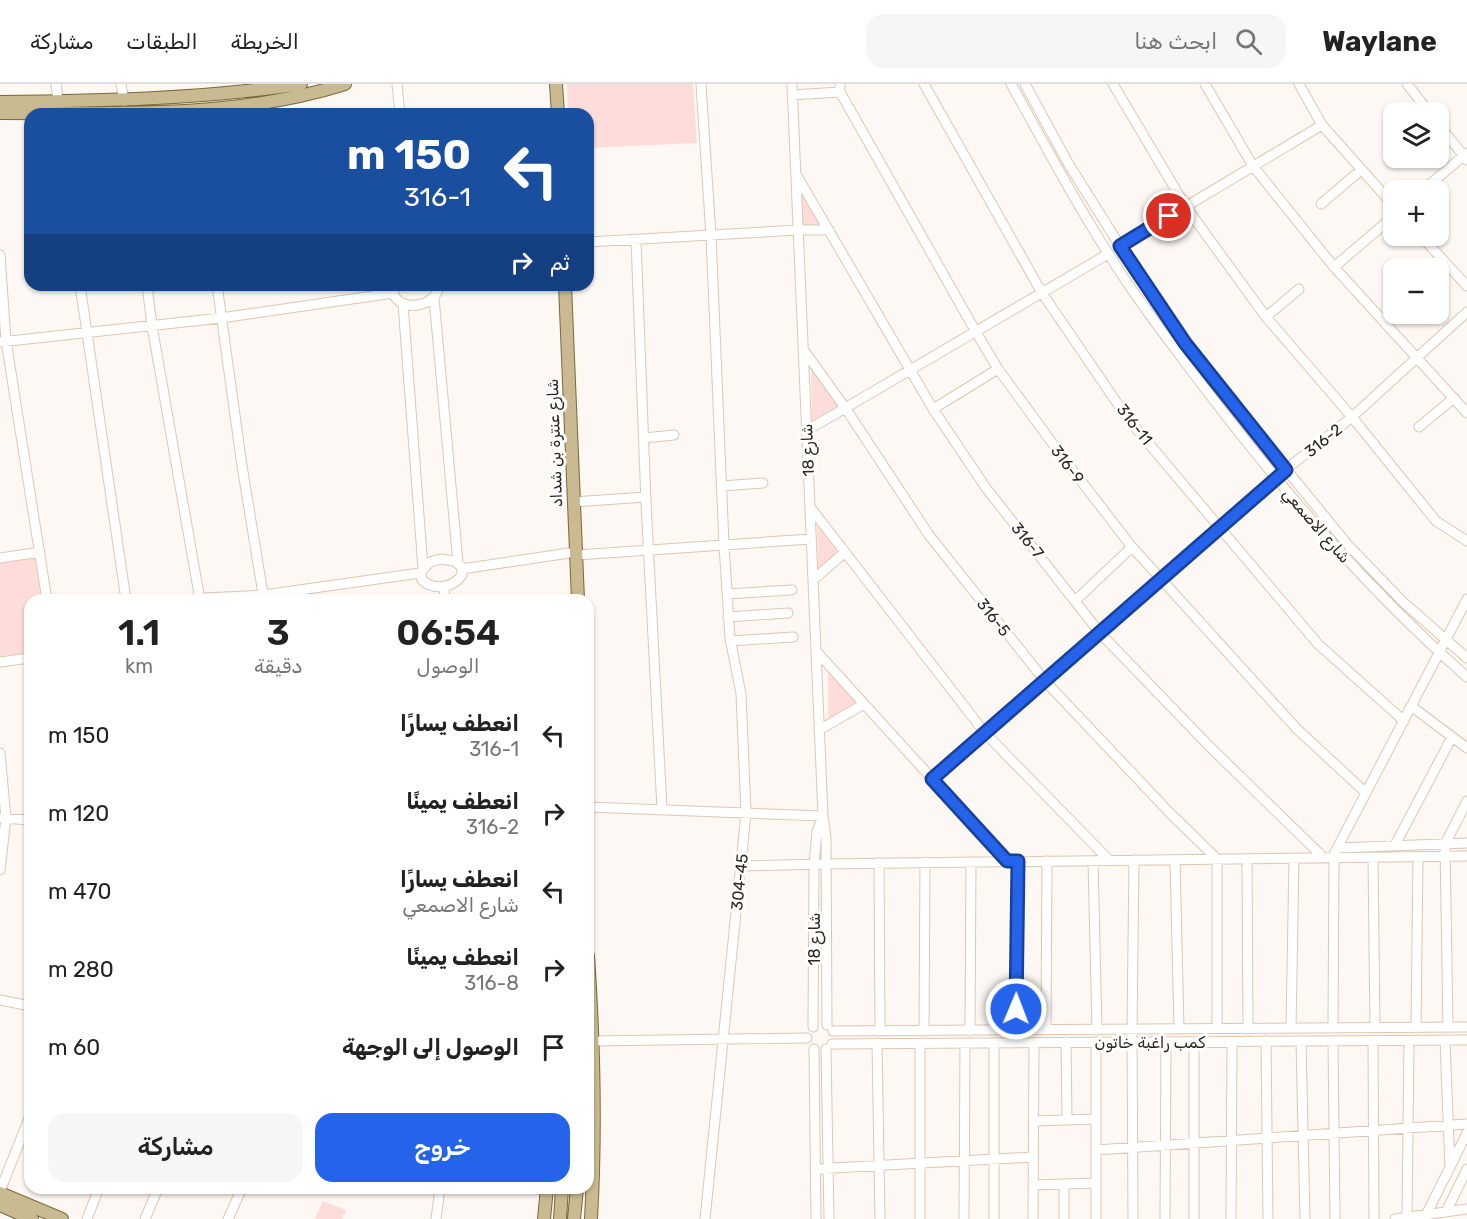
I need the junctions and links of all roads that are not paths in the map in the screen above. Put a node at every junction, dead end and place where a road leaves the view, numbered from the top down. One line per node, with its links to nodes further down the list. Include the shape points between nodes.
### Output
1 (56, 84): 24 (street)
2 (121, 84): 25 (street)
3 (301, 84): 17 (main road)
4 (345, 84): 27 (main road)
5 (397, 84): 28 (street)
6 (548, 84): 29 (main road)
7 (556, 84): 30 (main road)
8 (702, 84): 46 (street, 304-45)
9 (792, 84): 20 (street, شارع 18)
10 (924, 84): 64 (street, 316-11)
11 (1011, 84): 51 (street, شارع الاصمعي)
12 (1025, 84): 49 (street, شارع الاصمعي)
13 (1113, 84): 42 (street)
14 (1204, 84): 36 (street)
15 (1299, 84): 33 (street)
16 (1407, 84): 22 (street)
17 (256, 87): 19 (main road)
18 (840, 88): 20 (street); 71 (street, 316-9)
19 (196, 90): 26 (main road)
20 (792, 95): 38 (street, شارع 18)
21 (0, 102): 23 (main road)
22 (1421, 102)
23 (50, 108)
24 (58, 108)
25 (125, 108)
26 (129, 108)
27 (226, 108)
28 (399, 108)
29 (550, 108)
30 (558, 108)
31 (24, 111): 32 (main road)
32 (0, 113)
33 (1322, 125): 36 (street); 37 (street)
34 (1449, 137): 35 (street)
35 (1466, 156): 39 (street)
36 (1253, 166): 42 (street); 53 (street)
37 (1361, 170): 40 (street); 41 (street)
38 (795, 174): 44 (street, شارع 18); 45 (street, 316-7)
39 (1436, 180)
40 (1383, 194)
41 (1321, 204)
42 (1186, 207): 49 (street); 68 (street)
43 (1383, 225): 53 (street)
44 (798, 230): 45 (street); 46 (street); 74 (street, شارع 18)
45 (829, 230): 77 (street, 316-7)
46 (711, 236): 47 (street); 90 (street, 304-45)
47 (636, 240): 48 (street); 86 (street)
48 (594, 242)
49 (1120, 246): 87 (street, شارع الاصمعي, via 1185,343)
50 (1430, 246): 54 (street)
51 (1108, 254): 64 (street); 88 (street, شارع الاصمعي)
52 (0, 255): 73 (street)
53 (1334, 267): 75 (street)
54 (1467, 286)
55 (1299, 290): 68 (street)
56 (81, 291): 72 (street)
57 (148, 291): 70 (street)
58 (218, 291): 69 (street)
59 (383, 291): 69 (street)
60 (395, 291): 66 (street, via 397,300)
61 (438, 291): 65 (street)
62 (557, 291): 102 (main road, شارع عنترة بن شداد)
63 (565, 291): 92 (main road, شارع عنترة بن شداد)
64 (1042, 293): 71 (street); 94 (street, 316-11, via 1128,418)
65 (434, 298): 66 (street, via 418,305); 104 (street)
66 (403, 304): 105 (street)
67 (1467, 312): 75 (street, 316-2)
68 (1266, 317): 82 (street)
69 (221, 318): 70 (street); 113 (street)
70 (152, 326): 72 (street); 112 (street)
71 (976, 332): 76 (street, 316-9); 77 (street)
72 (86, 333): 73 (street); 111 (street)
73 (3, 342): 100 (street)
74 (803, 349): 79 (street, 316-5); 84 (street, شارع 18)
75 (1417, 356): 78 (street); 82 (street, 316-2)
76 (998, 369): 80 (street); 98 (street, 316-9)
77 (912, 370): 79 (street); 80 (street, 316-7)
78 (1454, 398): 81 (street); 83 (street)
79 (846, 409): 84 (street); 133 (street, 316-5, via 929,535)
80 (933, 409): 120 (street, 316-7, via 986,488)
81 (1467, 413)
82 (1352, 417): 87 (street, 316-2); 96 (street, via 1436,521)
83 (1419, 427)
84 (806, 431): 93 (street, شارع 18)
85 (674, 435): 86 (street)
86 (644, 438): 91 (street)
87 (1286, 470): 88 (street, 316-2); 125 (street, شارع الاصمعي, via 1348,545)
88 (1275, 478): 94 (street, 316-2); 128 (street, شارع الاصمعي, via 1341,554)
89 (763, 483): 90 (street)
90 (721, 486): 97 (street, 304-45)
91 (646, 497): 92 (street); 99 (street)
92 (573, 502): 102 (main road, شارع عنترة بن شداد)
93 (810, 507): 95 (street, شارع 18); 101 (street)
94 (1219, 528): 107 (street, 316-2); 136 (street, 316-11, via 1317,644)
95 (811, 539): 97 (street); 106 (street, شارع 18)
96 (1467, 541)
97 (724, 545): 99 (street); 118 (street, 304-45)
98 (1132, 547): 107 (street, 316-9); 120 (street)
99 (649, 550): 102 (street); 146 (street)
100 (40, 552): 103 (street); 110 (street)
101 (845, 552): 106 (street); 138 (street)
102 (573, 554): 104 (street); 116 (main road, شارع عنترة بن شداد); 117 (main road, شارع عنترة بن شداد)
103 (0, 558)
104 (460, 566): 105 (street, via 441,559 430,562); 108 (street, via 459,579)
105 (421, 571): 108 (street, via 422,580 428,585); 114 (street)
106 (813, 580): 127 (street, شارع 18)
107 (1161, 580): 123 (street, 316-2); 143 (street, 316-9, via 1296,728)
108 (444, 586): 115 (street)
109 (792, 590): 118 (street)
110 (46, 594)
111 (125, 594)
112 (199, 594)
113 (263, 594)
114 (282, 594)
115 (445, 594)
116 (570, 594)
117 (577, 594)
118 (727, 594): 122 (street, 304-45)
119 (1467, 599): 125 (street)
120 (1076, 600): 123 (street, 316-7)
121 (788, 613): 122 (street)
122 (728, 617): 126 (street, 304-45)
123 (1100, 633): 133 (street, 316-2); 160 (street, 316-7, via 1210,747)
124 (793, 637): 126 (street)
125 (1445, 640): 128 (street); 129 (street, شارع الاصمعي)
126 (730, 641): 147 (street, 304-45, via 741,694)
127 (816, 651): 134 (street); 137 (street, شارع 18)
128 (1439, 653): 132 (street, شارع الاصمعي); 135 (street)
129 (1467, 658)
130 (24, 659): 131 (street)
131 (0, 662)
132 (1467, 677)
133 (1045, 681): 138 (street, 316-2); 161 (street, 316-5)
134 (864, 704): 137 (street); 142 (street)
135 (1411, 706): 136 (street); 139 (street)
136 (1404, 721): 143 (street)
137 (819, 730): 148 (street, شارع 18)
138 (985, 733): 142 (street, 316-2); 163 (street)
139 (1452, 738): 140 (street); 153 (street)
140 (1467, 748)
141 (0, 753): 149 (street)
142 (932, 779): 166 (street)
143 (1366, 793): 154 (street)
144 (1467, 801): 152 (street)
145 (594, 807): 146 (street)
146 (662, 809): 147 (street)
147 (746, 813): 148 (street); 175 (street, 304-45)
148 (823, 816): 173 (street, شارع 18); 174 (street, شارع 18)
149 (3, 818): 150 (street); 176 (street)
150 (24, 820)
151 (1467, 843): 152 (street)
152 (1445, 844): 153 (street); 158 (street)
153 (1395, 845): 154 (street)
154 (1338, 848): 160 (street)
155 (1467, 856): 158 (street)
156 (1374, 857): 157 (street); 160 (street); 185 (street)
157 (1418, 857): 158 (street); 186 (street)
158 (1445, 857): 180 (street)
159 (1294, 858): 160 (street); 162 (street); 183 (street)
160 (1330, 858): 184 (street)
161 (1217, 859): 162 (street); 165 (street); 189 (street)
162 (1247, 859): 190 (street)
163 (1109, 860): 164 (street); 169 (street)
164 (1134, 860): 165 (street); 187 (street)
165 (1175, 860): 188 (street)
166 (1007, 861): 167 (street); 171 (street)
167 (1018, 861): 168 (street); 192 (street)
168 (1047, 861): 169 (street); 193 (street)
169 (1093, 861): 194 (street)
170 (924, 862): 171 (street); 172 (street); 196 (street)
171 (971, 862): 191 (street)
172 (879, 863): 174 (street); 195 (street)
173 (814, 864): 174 (street); 175 (street); 179 (street, شارع 18)
174 (826, 864): 182 (street, شارع 18)
175 (741, 866): 201 (street, 304-45)
176 (0, 870)
177 (0, 1000): 178 (street)
178 (24, 1005)
179 (813, 1027): 182 (street, via 819,1024); 197 (street)
180 (1448, 1027): 181 (street, كمب راغبة خاتون); 186 (street, كمب راغبة خاتون)
181 (1467, 1027)
182 (830, 1028): 195 (street, كمب راغبة خاتون); 218 (street)
183 (1292, 1028): 184 (street, كمب راغبة خاتون); 190 (street, كمب راغبة خاتون)
184 (1333, 1028): 185 (street, كمب راغبة خاتون)
185 (1375, 1028): 186 (street, كمب راغبة خاتون)
186 (1416, 1028)
187 (1132, 1029): 188 (street, كمب راغبة خاتون); 194 (street, كمب راغبة خاتون); 210 (street)
188 (1179, 1029): 189 (street, كمب راغبة خاتون)
189 (1217, 1029): 190 (street, كمب راغبة خاتون)
190 (1248, 1029)
191 (970, 1030): 192 (street, كمب راغبة خاتون); 196 (street, كمب راغبة خاتون)
192 (1016, 1030): 193 (street, كمب راغبة خاتون)
193 (1046, 1030): 194 (street, كمب راغبة خاتون)
194 (1098, 1030)
195 (880, 1031): 196 (street, كمب راغبة خاتون)
196 (924, 1031)
197 (807, 1038): 201 (street); 219 (street)
198 (1445, 1040): 199 (street, كمب راغبة خاتون); 207 (street, كمب راغبة خاتون); 224 (street)
199 (1467, 1040)
200 (594, 1041): 201 (street); 241 (main road)
201 (723, 1041): 274 (street, 304-45)
202 (1232, 1041): 203 (street, كمب راغبة خاتون); 212 (street, كمب راغبة خاتون); 232 (street)
203 (1266, 1041): 204 (street, كمب راغبة خاتون); 231 (street)
204 (1301, 1041): 205 (street, كمب راغبة خاتون); 230 (street)
205 (1333, 1041): 206 (street, كمب راغبة خاتون); 228 (street)
206 (1373, 1041): 207 (street, كمب راغبة خاتون); 227 (street)
207 (1408, 1041): 225 (street)
208 (1066, 1042): 209 (street, كمب راغبة خاتون); 217 (street, كمب راغبة خاتون); 221 (street)
209 (1096, 1042): 210 (street, كمب راغبة خاتون); 220 (street)
210 (1132, 1042): 211 (street, كمب راغبة خاتون); 235 (street)
211 (1166, 1042): 212 (street, كمب راغبة خاتون); 234 (street)
212 (1194, 1042): 233 (street)
213 (877, 1043): 214 (street, كمب راغبة خاتون); 218 (street, كمب راغبة خاتون); 242 (street)
214 (920, 1043): 215 (street, كمب راغبة خاتون); 240 (street)
215 (965, 1043): 216 (street, كمب راغبة خاتون); 239 (street)
216 (994, 1043): 217 (street, كمب راغبة خاتون); 238 (street)
217 (1034, 1043): 222 (street)
218 (829, 1046): 219 (street, via 820,1051); 243 (street)
219 (814, 1049): 245 (street)
220 (1096, 1119): 221 (street); 236 (street)
221 (1066, 1120): 222 (street)
222 (1034, 1121): 237 (street)
223 (1467, 1124): 224 (street)
224 (1448, 1125): 225 (street); 244 (street)
225 (1408, 1128): 227 (street); 263 (street)
226 (24, 1131): 250 (street)
227 (1373, 1131): 228 (street); 291 (street)
228 (1334, 1133): 230 (street); 290 (street)
229 (1467, 1133): 244 (street)
230 (1303, 1136): 231 (street); 289 (street)
231 (1267, 1138): 232 (street); 288 (street)
232 (1232, 1141): 233 (street); 287 (street)
233 (1194, 1143): 234 (street); 286 (street)
234 (1166, 1145): 235 (street); 285 (street)
235 (1133, 1148): 236 (street); 284 (street)
236 (1096, 1150): 247 (street)
237 (1033, 1157): 238 (street); 249 (street)
238 (994, 1160): 239 (street); 280 (street)
239 (964, 1161): 240 (street); 279 (street)
240 (920, 1164): 242 (street); 278 (street)
241 (594, 1166)
242 (880, 1166): 243 (street); 277 (street)
243 (828, 1168): 245 (street); 276 (street)
244 (1450, 1168): 262 (street)
245 (815, 1169): 275 (street)
246 (1467, 1169): 261 (street)
247 (1096, 1183): 248 (street); 283 (street)
248 (1064, 1184): 249 (street); 282 (street)
249 (1033, 1185): 281 (street)
250 (0, 1192): 265 (main road)
251 (97, 1194): 266 (street)
252 (156, 1194): 267 (street)
253 (239, 1194): 268 (street)
254 (439, 1194): 269 (street)
255 (546, 1194): 270 (main road)
256 (562, 1194): 271 (main road)
257 (576, 1194): 272 (main road)
258 (592, 1194): 273 (main road)
259 (0, 1205): 264 (main road)
260 (1467, 1209): 261 (street)
261 (1446, 1212): 262 (street)
262 (1426, 1215): 263 (street)
263 (1407, 1217): 292 (street)
264 (32, 1219)
265 (62, 1219)
266 (87, 1219)
267 (146, 1219)
268 (228, 1219)
269 (436, 1219)
270 (543, 1219)
271 (560, 1219)
272 (574, 1219)
273 (591, 1219)
274 (705, 1219)
275 (816, 1219)
276 (829, 1219)
277 (880, 1219)
278 (920, 1219)
279 (964, 1219)
280 (994, 1219)
281 (1033, 1219)
282 (1064, 1219)
283 (1096, 1219)
284 (1133, 1219)
285 (1166, 1219)
286 (1194, 1219)
287 (1231, 1219)
288 (1268, 1219)
289 (1305, 1219)
290 (1335, 1219)
291 (1374, 1219)
292 (1395, 1219)

